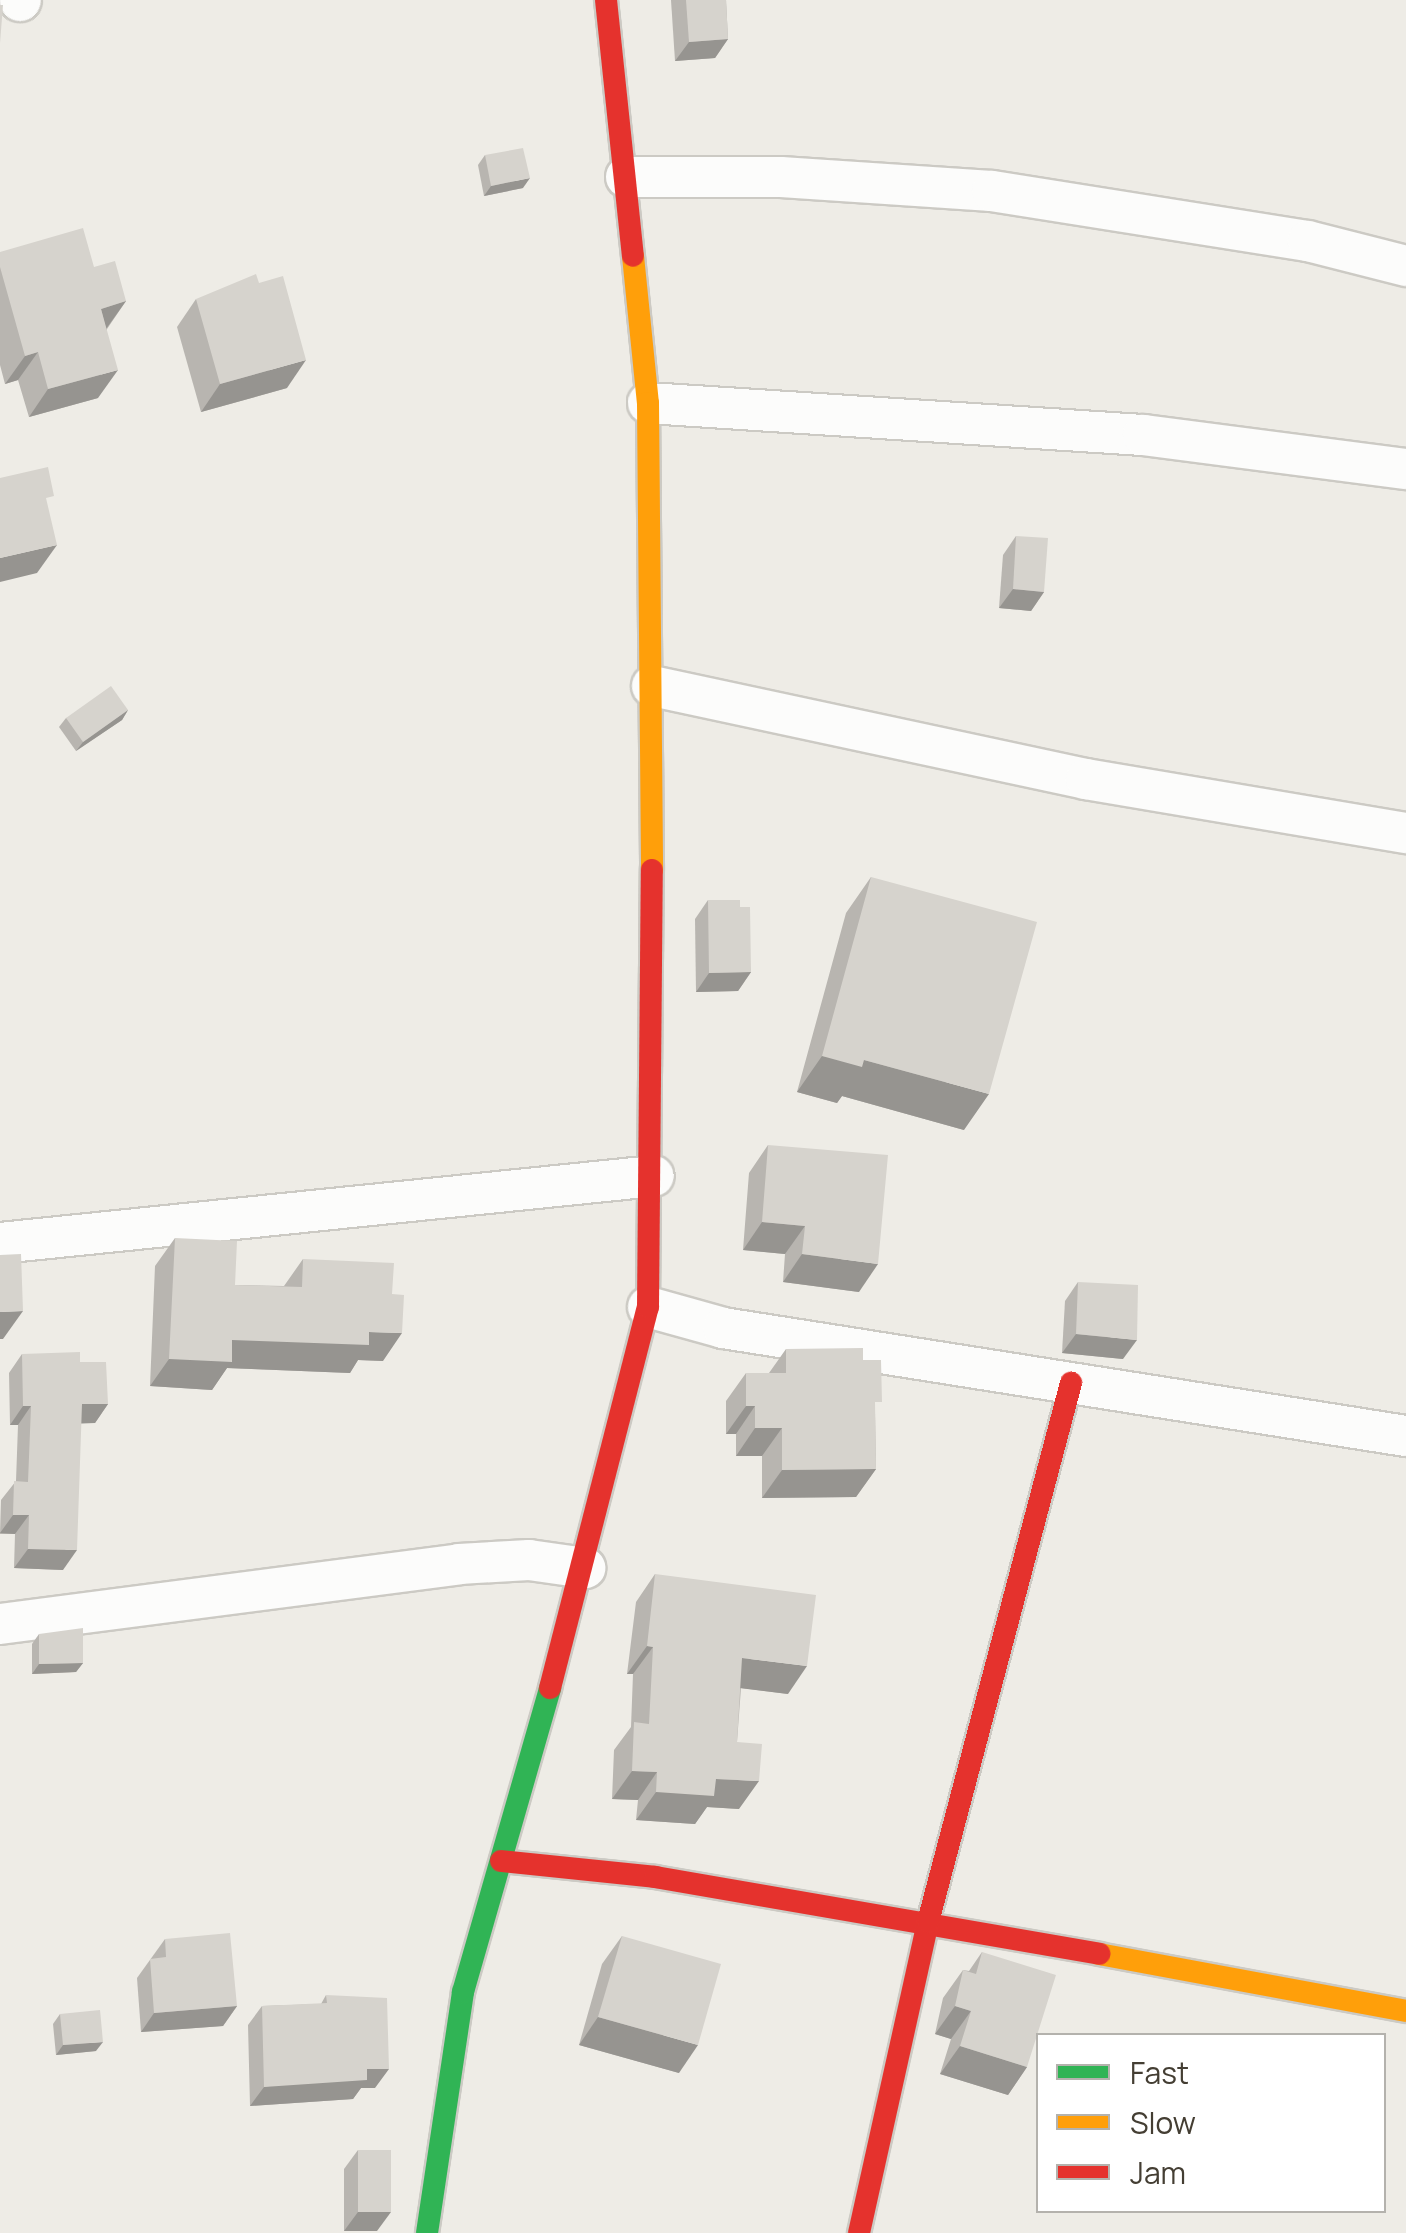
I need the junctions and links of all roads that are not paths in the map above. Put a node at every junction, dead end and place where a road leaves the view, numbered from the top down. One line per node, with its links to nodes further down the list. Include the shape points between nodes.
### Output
1 (606, 0): 2 (street)
2 (626, 177): 3 (street, via 992,191 1308,242); 4 (street)
3 (1406, 266)
4 (648, 402): 5 (street, via 1143,434); 6 (street)
5 (1406, 468)
6 (652, 686): 7 (street, via 1086,779); 8 (street)
7 (1406, 833)
8 (654, 1176): 9 (street); 10 (street)
9 (0, 1243)
10 (648, 1308): 11 (street, via 722,1328); 13 (street)
11 (1071, 1383): 12 (street); 16 (street)
12 (1406, 1436)
13 (585, 1568): 14 (street, via 529,1560 460,1564); 15 (street)
14 (0, 1624)
15 (501, 1861): 16 (street, via 655,1877); 18 (street, via 462,1992)
16 (928, 1922): 17 (street); 19 (street)
17 (1406, 2011)
18 (427, 2233)
19 (860, 2233)

